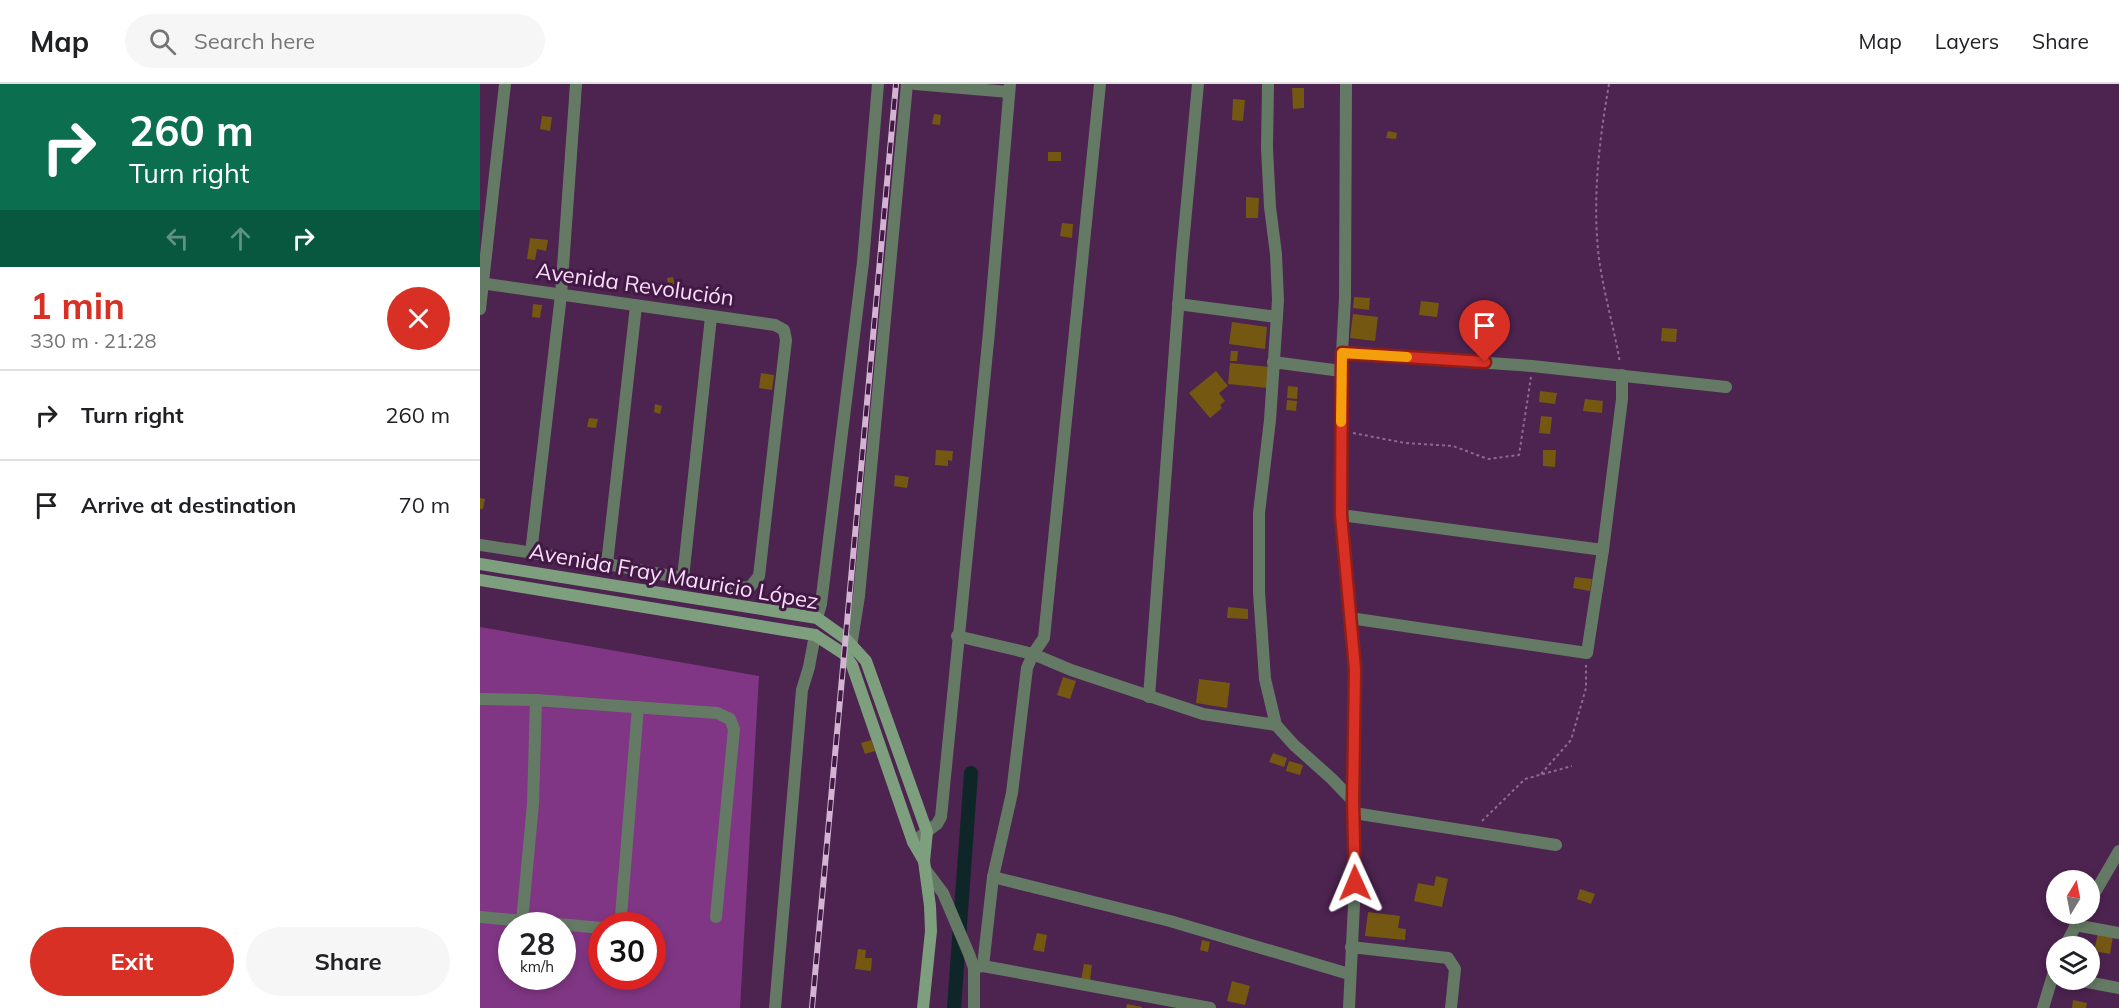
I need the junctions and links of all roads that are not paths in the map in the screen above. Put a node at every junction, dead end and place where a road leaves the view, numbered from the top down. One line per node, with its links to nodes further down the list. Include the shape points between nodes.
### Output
1 (505, 84): 11 (street)
2 (576, 84): 12 (street)
3 (878, 84): 31 (street, via 863,262 822,604)
4 (908, 84): 35 (street)
5 (915, 84): 10 (street)
6 (1100, 84): 36 (street, via 1044,638)
7 (1198, 84): 13 (street)
8 (1268, 84): 17 (street)
9 (1346, 84): 18 (street)
10 (1009, 88): 34 (street, via 989,332)
11 (481, 283): 12 (street, Avenida Revolución); 15 (street)
12 (561, 294): 14 (street, Avenida Revolución); 26 (street)
13 (1178, 304): 17 (street); 38 (street)
14 (636, 306): 16 (street, Avenida Revolución); 28 (street)
15 (480, 309)
16 (711, 317): 29 (street); 29 (street, Avenida Revolución, via 775,325 784,330 786,340 759,576 750,587 735,588)
17 (1277, 317): 19 (street)
18 (1342, 353): 20 (street); 21 (street)
19 (1274, 362): 20 (street); 42 (street, via 1259,513 1259,592 1265,679)
20 (1341, 371): 23 (street)
21 (1622, 375): 22 (street); 25 (street)
22 (1726, 387)
23 (1341, 515): 25 (street); 32 (street)
24 (480, 545): 26 (street)
25 (1603, 550): 32 (street, via 1587,653)
26 (531, 553): 28 (street)
27 (480, 564): 31 (street, Avenida Fray Mauricio López)
28 (607, 564): 29 (street)
29 (683, 578)
30 (480, 580): 33 (street, Avenida Fray Mauricio López)
31 (817, 618): 33 (street); 35 (street, Avenida Fray Mauricio López)
32 (1350, 618): 43 (street, via 1355,669)
33 (815, 635): 37 (street, Avenida Fray Mauricio López); 65 (street, via 802,690)
34 (957, 636): 36 (street); 44 (street, via 941,817)
35 (852, 646): 37 (street); 44 (street, Avenida Fray Mauricio López, via 866,661)
36 (1033, 654): 38 (street); 49 (street, via 1027,668 1012,793)
37 (849, 660): 45 (street)
38 (1149, 697): 42 (street, via 1203,714)
39 (480, 699): 40 (street)
40 (536, 700): 41 (street); 51 (street, via 533,804)
41 (638, 707): 52 (street); 54 (street, via 717,713 730,719 734,729)
42 (1276, 725): 43 (street, via 1332,779)
43 (1354, 807): 46 (street); 59 (street)
44 (927, 832): 45 (street); 48 (street, Avenida Fray Mauricio López)
45 (912, 842): 48 (street)
46 (1556, 845)
47 (2118, 856): 50 (street)
48 (925, 865): 60 (street); 66 (street, via 931,931)
49 (993, 878): 60 (street); 61 (street, via 1170,921)
50 (2100, 885)
51 (523, 912)
52 (621, 912)
53 (480, 917): 55 (street)
54 (716, 917)
55 (498, 919)
56 (2075, 925): 57 (street); 58 (street)
57 (2119, 933)
58 (2070, 936)
59 (1351, 947): 61 (street); 70 (street, via 1448,958 1455,969)
60 (979, 967): 67 (street); 68 (street)
61 (1349, 975): 69 (street)
62 (2100, 984): 63 (street)
63 (2119, 988)
64 (2049, 990): 71 (street)
65 (775, 1008)
66 (923, 1008)
67 (974, 1008)
68 (1210, 1008)
69 (1349, 1008)
70 (1451, 1008)
71 (2043, 1008)

